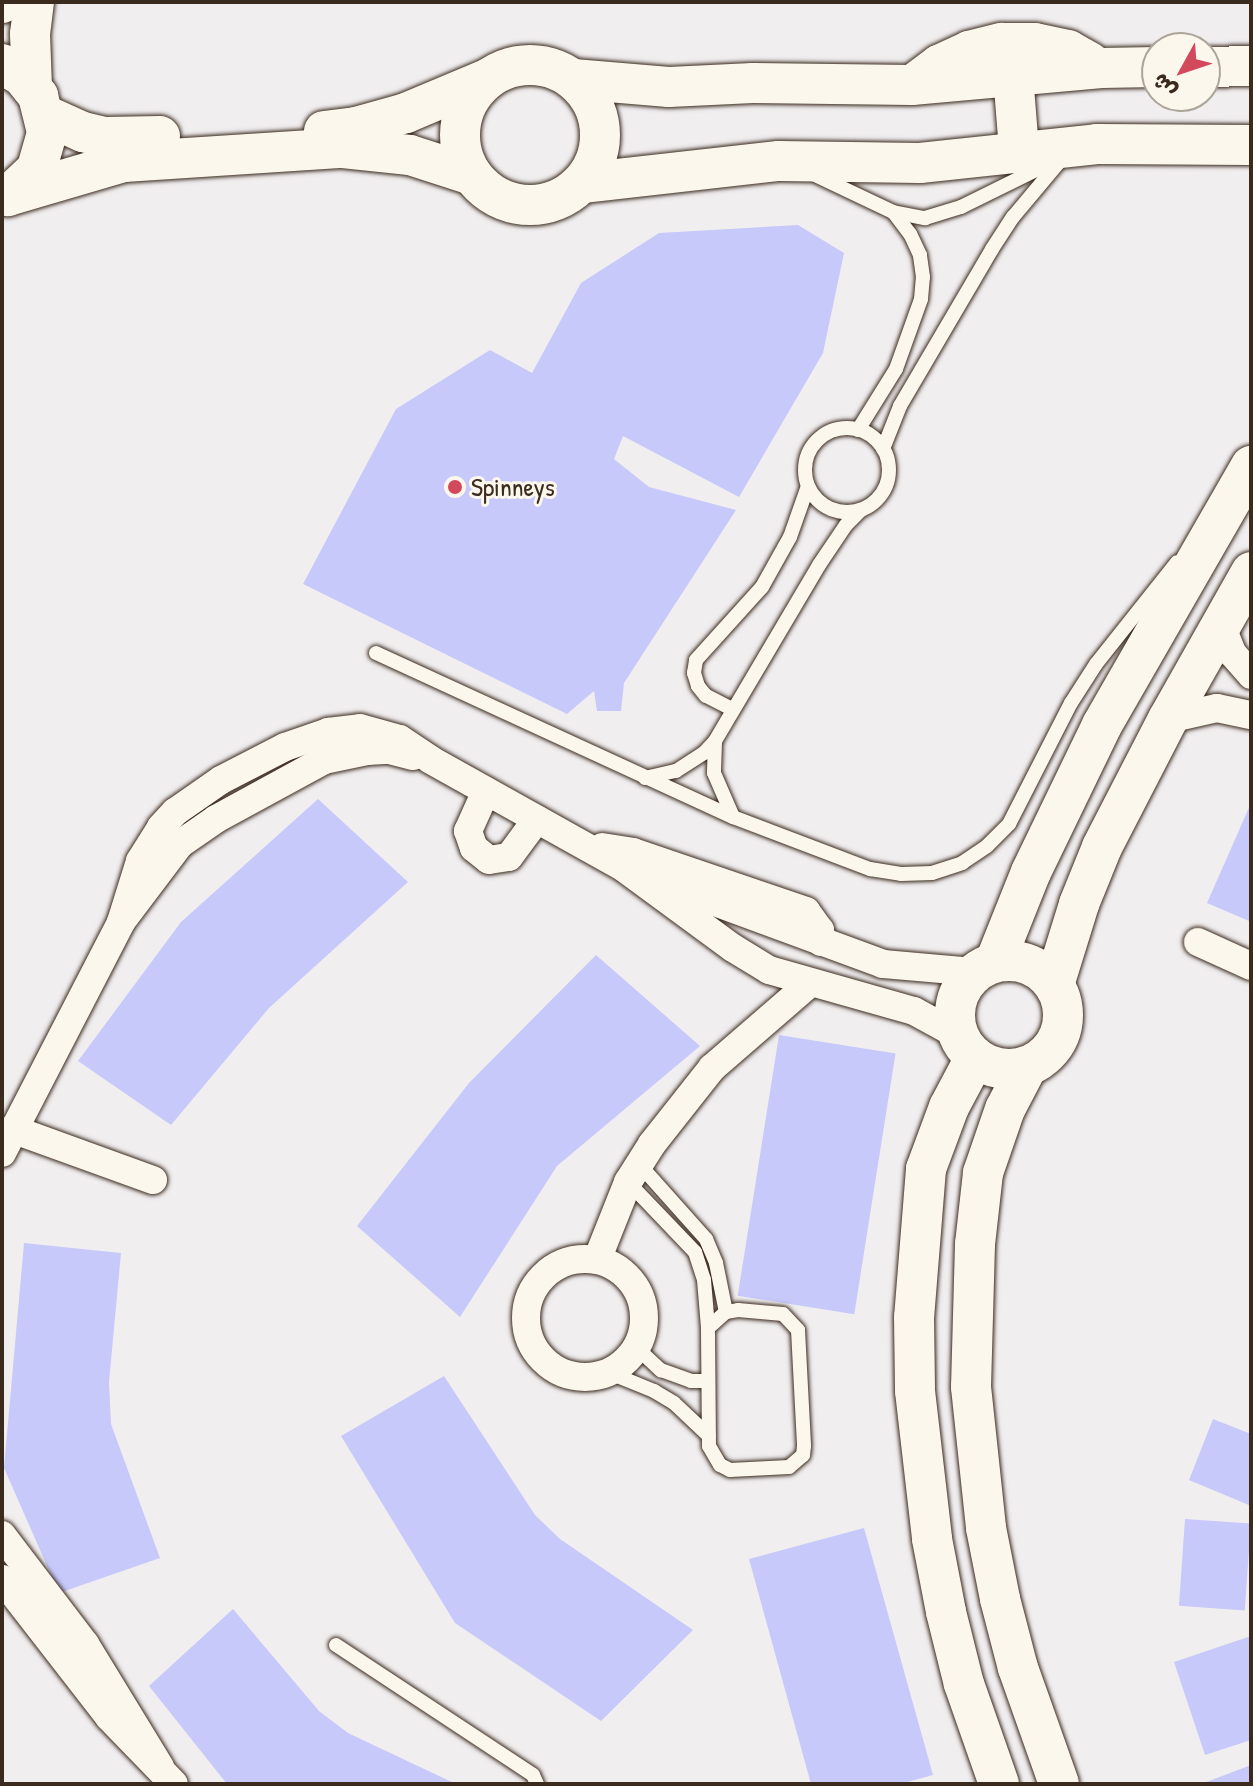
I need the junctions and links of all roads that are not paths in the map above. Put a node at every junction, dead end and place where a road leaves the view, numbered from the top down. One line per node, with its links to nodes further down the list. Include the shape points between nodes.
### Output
1 (34, 2): 10 (street)
2 (1251, 66): 4 (street)
3 (1141, 67): 5 (street)
4 (1221, 67)
5 (1101, 68): 6 (street); 9 (street, via 1068,50 1002,43 969,51)
6 (1013, 75): 9 (street); 12 (street)
7 (487, 79): 8 (street, via 530,64); 10 (street, via 356,127 105,137 83,132); 15 (street, via 468,104 460,135)
8 (573, 79): 9 (street, via 669,87); 16 (street, via 589,96 599,129 594,163)
9 (912, 85)
10 (26, 89): 17 (street, via 47,133 37,169)
11 (1251, 145): 13 (street)
12 (1019, 149): 13 (street); 14 (street, via 920,163)
13 (1080, 151): 18 (lane, via 943,215 916,218); 20 (lane, via 1013,217 900,406)
14 (779, 161): 16 (street); 18 (lane)
15 (472, 175): 16 (street, via 500,198 526,205 552,202); 17 (street, via 410,155 343,148 124,162)
16 (582, 183)
17 (6, 197)
18 (893, 212): 19 (lane, via 920,255 921,299 896,369)
19 (858, 430): 20 (lane); 22 (lane, via 843,428 816,442 805,471)
20 (883, 449): 24 (lane, via 889,468 886,487)
21 (1251, 466): 23 (street)
22 (808, 486): 24 (lane, via 825,505); 29 (lane, via 790,537 762,587 696,660 698,686)
23 (1231, 502): 35 (lane, via 1122,627 1071,703 1009,824 975,855 932,873 901,874 870,869); 43 (street, via 1096,738)
24 (861, 510): 29 (lane, via 819,565)
25 (1251, 572): 26 (street)
26 (1221, 625): 28 (street, via 1233,654); 31 (street)
27 (376, 653): 33 (lane)
28 (1251, 675)
29 (732, 709): 32 (lane)
30 (1251, 715): 31 (street, via 1217,708)
31 (1168, 719): 46 (street, via 1098,856)
32 (715, 741): 33 (lane, via 683,767); 35 (lane, via 714,773)
33 (643, 778): 35 (lane)
34 (486, 791): 36 (street); 36 (street, via 468,831 474,848 489,860 509,857); 50 (street, via 431,760 389,750 345,754 304,770 180,844 121,922)
35 (733, 817)
36 (537, 819): 37 (street)
37 (587, 847): 38 (street); 40 (street, via 633,852 795,907 815,919)
38 (624, 868): 39 (street); 44 (street)
39 (784, 929): 40 (street); 44 (street)
40 (821, 942): 43 (street, via 883,964)
41 (1198, 942): 42 (street)
42 (1251, 966)
43 (985, 967): 46 (street, via 1028,964); 48 (street, via 958,994 955,1008)
44 (769, 970): 45 (street); 47 (street)
45 (809, 984): 47 (street); 48 (street, via 898,1005)
46 (1054, 985): 49 (street, via 1061,1000 1060,1032 1053,1047)
47 (764, 1022): 51 (street, via 712,1068)
48 (967, 1046): 49 (street, via 991,1067); 65 (street, via 926,1169 914,1317 915,1391 946,1612 964,1684)
49 (1027, 1067): 66 (street, via 1005,1109 983,1173 975,1244 971,1387 986,1528 1000,1599)
50 (7, 1141): 52 (street)
51 (634, 1173): 53 (street); 54 (lane, via 706,1239); 55 (lane, via 695,1252 704,1280)
52 (153, 1180)
53 (597, 1260): 56 (street, via 615,1266 639,1293 644,1321); 57 (street, via 569,1261 545,1274 530,1297 526,1325 536,1351 556,1370 573,1377)
54 (726, 1312): 55 (lane); 59 (lane, via 783,1314 798,1330 803,1455 789,1467 730,1470 713,1457)
55 (708, 1328): 58 (lane)
56 (637, 1348): 57 (street); 58 (lane, via 661,1370)
57 (610, 1373): 59 (lane, via 664,1397)
58 (707, 1381): 59 (lane)
59 (709, 1436)
60 (2, 1535): 63 (street, via 85,1644)
61 (2, 1579): 63 (street, via 109,1717)
62 (336, 1645): 64 (lane, via 533,1775)
63 (167, 1775)
64 (537, 1784)
65 (999, 1784)
66 (1059, 1784)

